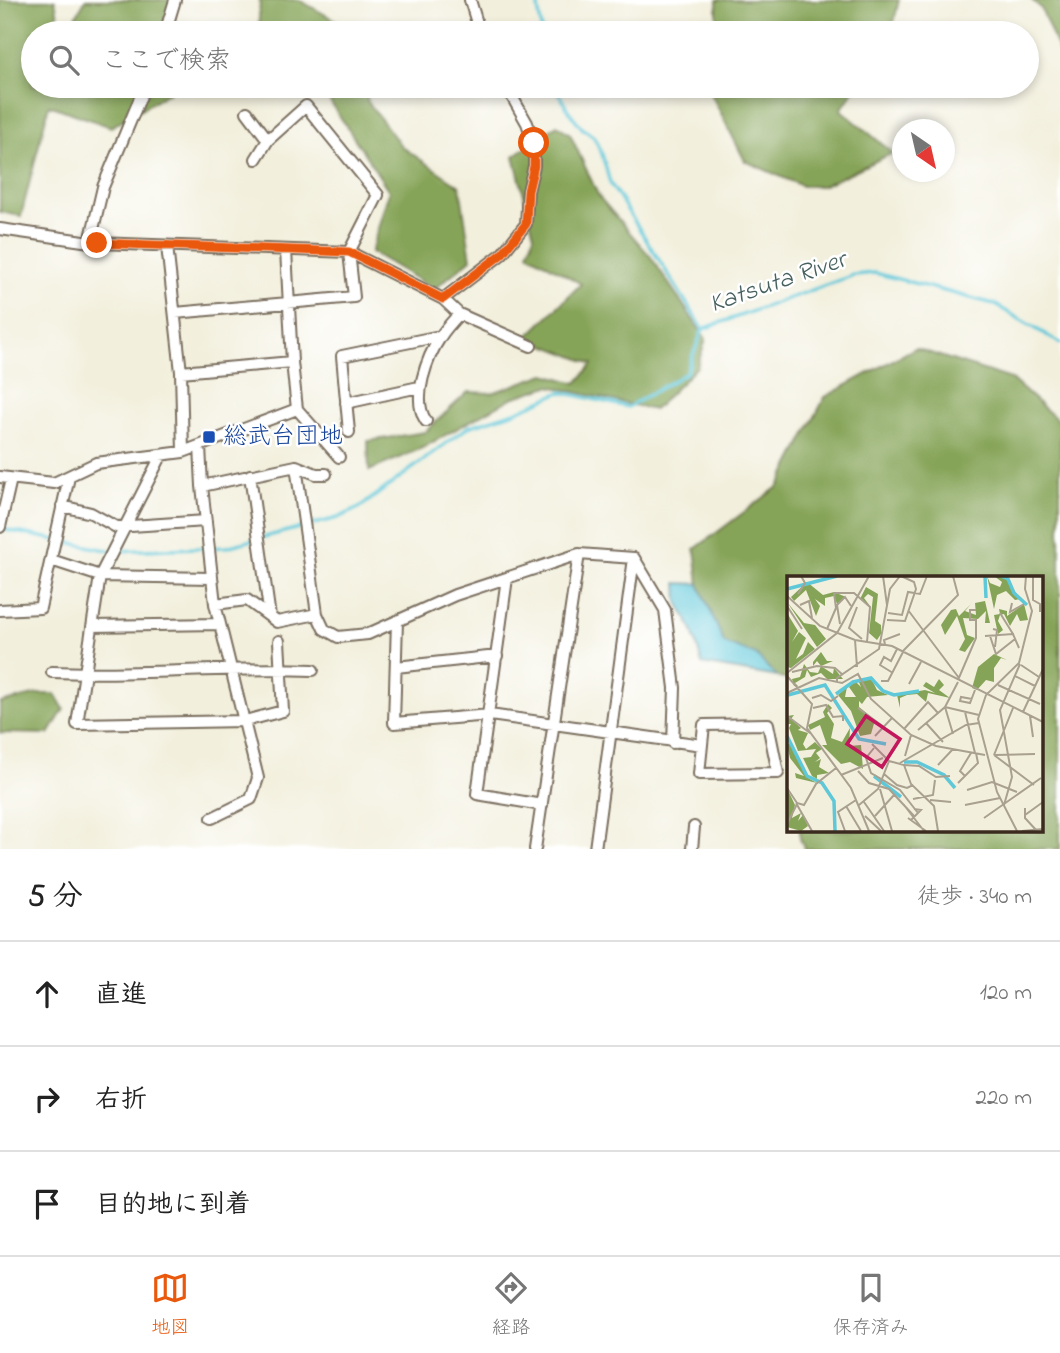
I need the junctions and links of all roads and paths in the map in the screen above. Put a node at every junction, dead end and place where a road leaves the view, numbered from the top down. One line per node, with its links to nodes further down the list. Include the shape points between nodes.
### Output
1 (175, 0): 3 (street)
2 (470, 0): 4 (street)
3 (169, 21)
4 (476, 21)
5 (140, 98): 11 (street, via 103,187)
6 (513, 98): 15 (street, via 534,143 526,224 502,254)
7 (247, 112): 8 (street)
8 (268, 140): 9 (street); 14 (street, via 306,106 377,195)
9 (256, 159)
10 (0, 229): 11 (street)
11 (90, 242): 12 (street)
12 (167, 246): 13 (street); 17 (street)
13 (286, 250): 14 (street); 16 (street)
14 (349, 252): 15 (street); 16 (street, via 354,297)
15 (443, 299): 18 (street)
16 (288, 303): 17 (street); 21 (street)
17 (175, 313): 22 (street)
18 (459, 314): 19 (street); 20 (street)
19 (440, 336): 23 (street); 24 (street, via 342,356)
20 (531, 346)
21 (292, 362): 22 (street); 25 (street)
22 (181, 372): 29 (street)
23 (419, 387): 24 (street); 26 (street)
24 (346, 402): 27 (street)
25 (297, 409): 28 (street); 31 (street)
26 (426, 421)
27 (349, 432)
28 (200, 446): 29 (street); 37 (street)
29 (183, 452): 30 (street)
30 (161, 456): 36 (street, via 96,463); 41 (street)
31 (339, 457)
32 (296, 466): 33 (street); 34 (street); 50 (street)
33 (326, 474)
34 (250, 475): 37 (street); 51 (street)
35 (5, 478): 36 (street, via 54,483); 40 (street)
36 (69, 478): 38 (street)
37 (202, 486): 39 (street)
38 (62, 506): 41 (street); 44 (street)
39 (206, 521): 41 (street); 46 (street)
40 (0, 527)
41 (125, 527): 45 (street)
42 (579, 554): 43 (street); 47 (street); 65 (street)
43 (634, 558): 66 (street); 67 (street, via 666,610 676,688)
44 (51, 560): 45 (street); 49 (street, via 40,608)
45 (100, 576): 46 (street); 54 (street)
46 (211, 578): 48 (street)
47 (507, 578): 52 (street); 56 (street)
48 (215, 604): 51 (street, via 247,600); 53 (street)
49 (0, 610)
50 (317, 614): 51 (street, via 278,622); 52 (street, via 324,629 338,637 368,634)
51 (270, 617)
52 (397, 621): 57 (street)
53 (219, 624): 54 (street); 58 (street)
54 (93, 626): 62 (street)
55 (279, 641): 59 (street)
56 (497, 656): 57 (street); 63 (street)
57 (396, 667): 63 (street, via 394,723)
58 (231, 668): 59 (street); 62 (street); 64 (street)
59 (281, 669): 60 (street); 64 (street, via 283,711)
60 (313, 670)
61 (52, 672): 62 (street)
62 (83, 674): 64 (street, via 77,724)
63 (489, 715): 65 (street); 69 (street, via 477,794)
64 (245, 721): 70 (street, via 258,778 251,799)
65 (554, 725): 66 (street); 69 (street)
66 (610, 733): 67 (street); 73 (street)
67 (673, 743): 68 (street)
68 (702, 745): 68 (street, via 699,774 778,773 768,724 704,725)
69 (542, 805): 72 (street)
70 (212, 818)
71 (694, 827): 74 (street)
72 (535, 849)
73 (595, 849)
74 (692, 849)

